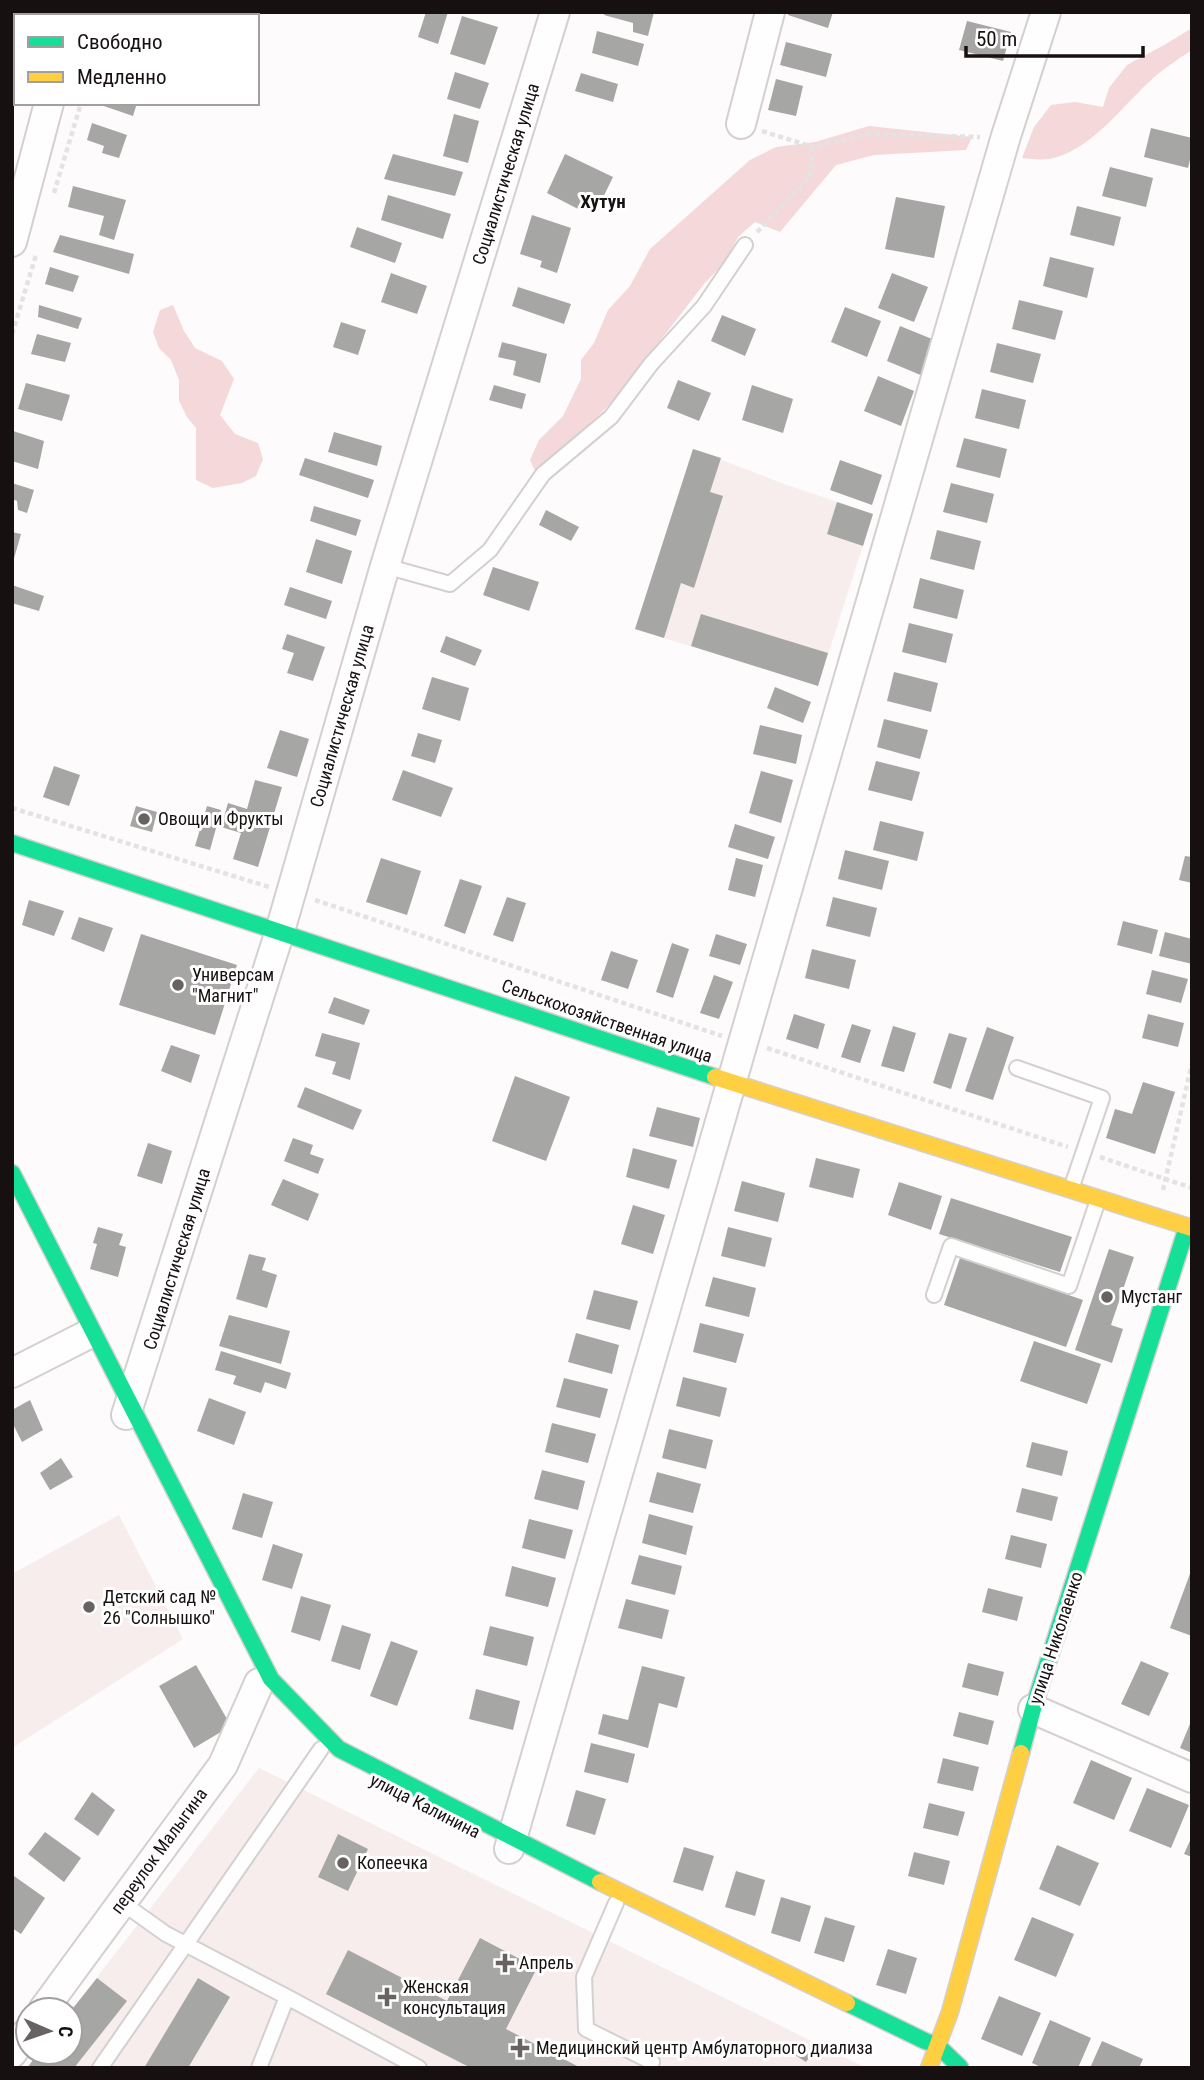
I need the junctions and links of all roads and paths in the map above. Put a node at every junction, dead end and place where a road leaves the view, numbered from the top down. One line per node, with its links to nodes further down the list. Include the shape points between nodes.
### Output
1 (555, 12): 10 (street, Социалистическая улица)
2 (770, 12): 5 (street)
3 (1046, 12): 6 (street)
4 (48, 105): 8 (street)
5 (741, 124): 7 (path)
6 (1006, 136): 7 (path, via 870,134); 15 (street)
7 (813, 147): 9 (path, via 810,177)
8 (12, 242)
9 (745, 245): 10 (lane, via 704,306 611,417 543,474 490,550 450,584)
10 (385, 566): 13 (street, Социалистическая улица)
11 (12, 808): 13 (path)
12 (12, 843): 14 (main road, Сельскохозяйственная улица)
13 (290, 894): 14 (street, Социалистическая улица); 15 (path)
14 (279, 931): 17 (main road, Сельскохозяйственная улица); 28 (street, Социалистическая улица)
15 (745, 1042): 17 (street); 18 (path)
16 (1017, 1068): 18 (lane, via 1102,1098)
17 (732, 1083): 21 (main road, Сельскохозяйственная улица); 33 (street)
18 (1084, 1152): 20 (path); 21 (lane)
19 (12, 1173): 28 (main road)
20 (1192, 1188)
21 (1071, 1191): 23 (main road, Сельскохозяйственная улица)
22 (12, 1195): 26 (main road, улица Калинина)
23 (1098, 1199): 24 (main road, Сельскохозяйственная улица); 25 (lane, via 1069,1286 951,1245)
24 (1190, 1222): 30 (main road, улица Николаенко)
25 (934, 1295)
26 (85, 1336): 27 (street); 28 (main road, улица Калинина)
27 (12, 1373)
28 (128, 1411): 29 (main road, улица Калинина); 33 (main road, via 271,1679 339,1749)
29 (259, 1684): 31 (main road, улица Калинина); 34 (street, переулок Малыгина, via 223,1765)
30 (1033, 1709): 32 (street); 40 (main road, улица Николаенко, via 950,2012)
31 (321, 1749): 33 (main road, улица Калинина, via 330,1759); 36 (lane)
32 (1192, 1778)
33 (511, 1844): 35 (main road, улица Калинина); 40 (main road)
34 (121, 1902): 36 (lane); 37 (street, переулок Малыгина)
35 (617, 1903): 39 (main road, улица Калинина); 45 (lane, via 584,1977 586,2029 652,2062)
36 (187, 1943): 38 (lane); 42 (lane)
37 (53, 1996)
38 (287, 1997): 43 (lane); 44 (lane)
39 (866, 2030)
40 (931, 2043): 41 (main road, улица Николаенко); 46 (main road)
41 (924, 2064): 46 (main road)
42 (100, 2068)
43 (259, 2068)
44 (419, 2068)
45 (650, 2068)
46 (961, 2068)

